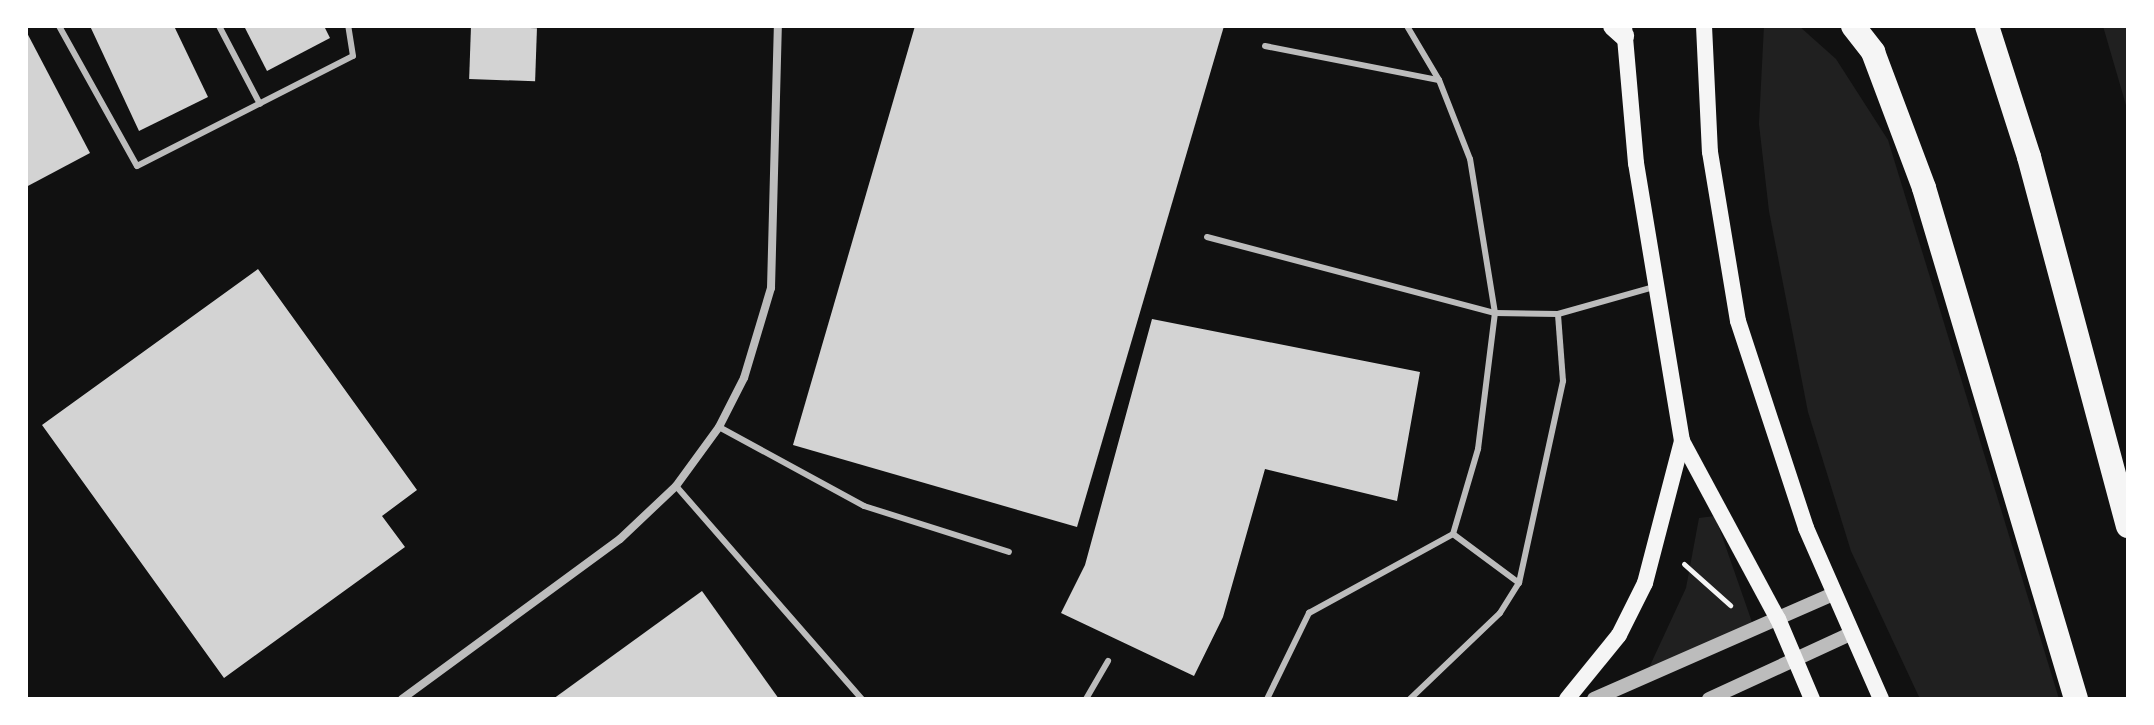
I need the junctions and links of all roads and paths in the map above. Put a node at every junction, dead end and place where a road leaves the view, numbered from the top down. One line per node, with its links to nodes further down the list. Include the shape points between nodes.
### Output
1 (59, 26): 12 (lane, via 137,166)
2 (219, 26): 12 (lane)
3 (348, 26): 12 (lane, via 353,56)
4 (778, 26): 17 (street, via 771,288 744,378)
5 (1407, 26): 11 (lane)
6 (1704, 26): 25 (main road, via 1710,152 1738,321)
7 (1853, 26): 41 (highway, via 1873,52 1924,188)
8 (1987, 26): 20 (highway, via 2029,157)
9 (1620, 29): 14 (main road)
10 (1265, 46): 11 (lane)
11 (1439, 80): 15 (lane, via 1470,159)
12 (260, 104)
13 (1207, 237): 15 (lane)
14 (1654, 287): 16 (lane); 18 (main road)
15 (1495, 313): 16 (lane); 21 (lane, via 1478,449)
16 (1558, 314): 24 (lane, via 1563,381)
17 (719, 427): 19 (street); 22 (lane, via 864,506)
18 (1682, 441): 27 (main road); 36 (main road, via 1645,583 1619,635)
19 (676, 486): 31 (street, via 620,539); 32 (lane)
20 (2128, 526)
21 (1453, 534): 24 (lane); 34 (lane, via 1309,613)
22 (1009, 552)
23 (1673, 557): 26 (path, via 1697,571)
24 (1519, 583): 35 (lane, via 1500,613)
25 (1831, 595): 27 (street); 28 (main road)
26 (1735, 612)
27 (1778, 619): 29 (main road); 37 (street)
28 (1850, 634): 29 (street); 40 (main road)
29 (1796, 659): 38 (street); 39 (main road)
30 (1108, 661): 33 (lane)
31 (402, 699)
32 (862, 699)
33 (1086, 699)
34 (1267, 699)
35 (1410, 699)
36 (1567, 699)
37 (1594, 699)
38 (1709, 699)
39 (1812, 699)
40 (1881, 699)
41 (2076, 699)

